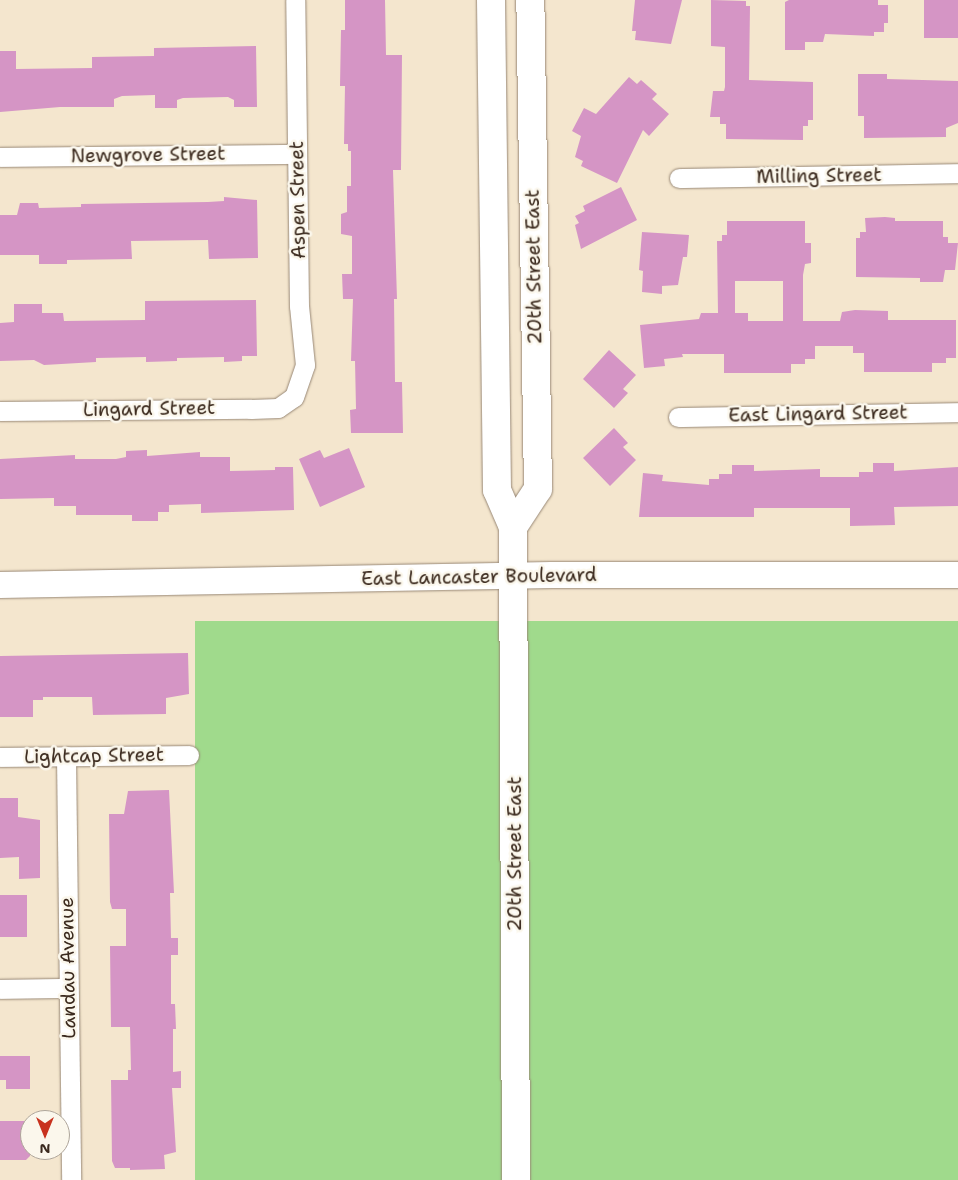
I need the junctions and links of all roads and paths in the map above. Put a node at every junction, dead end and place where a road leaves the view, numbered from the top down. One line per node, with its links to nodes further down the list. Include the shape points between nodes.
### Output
1 (296, 0): 4 (street, Aspen Street)
2 (491, 0): 12 (main road, 20th Street East, via 498,490)
3 (530, 0): 12 (main road, 20th Street East, via 538,488)
4 (297, 154): 5 (street, Newgrove Street); 8 (street, Aspen Street, via 299,306 305,365)
5 (0, 157)
6 (958, 173): 7 (street, Milling Street)
7 (679, 178)
8 (294, 397): 9 (street, Lingard Street, via 278,408)
9 (0, 411)
10 (958, 412): 11 (street, East Lingard Street)
11 (678, 417)
12 (513, 527): 14 (main road, 20th Street East)
13 (958, 575): 14 (main road, East Lancaster Boulevard)
14 (514, 576): 15 (main road, East Lancaster Boulevard); 22 (main road, 20th Street East)
15 (0, 585)
16 (189, 755): 17 (street, Lightcap Street)
17 (66, 756): 18 (street, Lightcap Street); 19 (street, Landau Avenue)
18 (0, 757)
19 (67, 988): 20 (street); 21 (street, Landau Avenue)
20 (0, 989)
21 (71, 1180)
22 (516, 1180)

